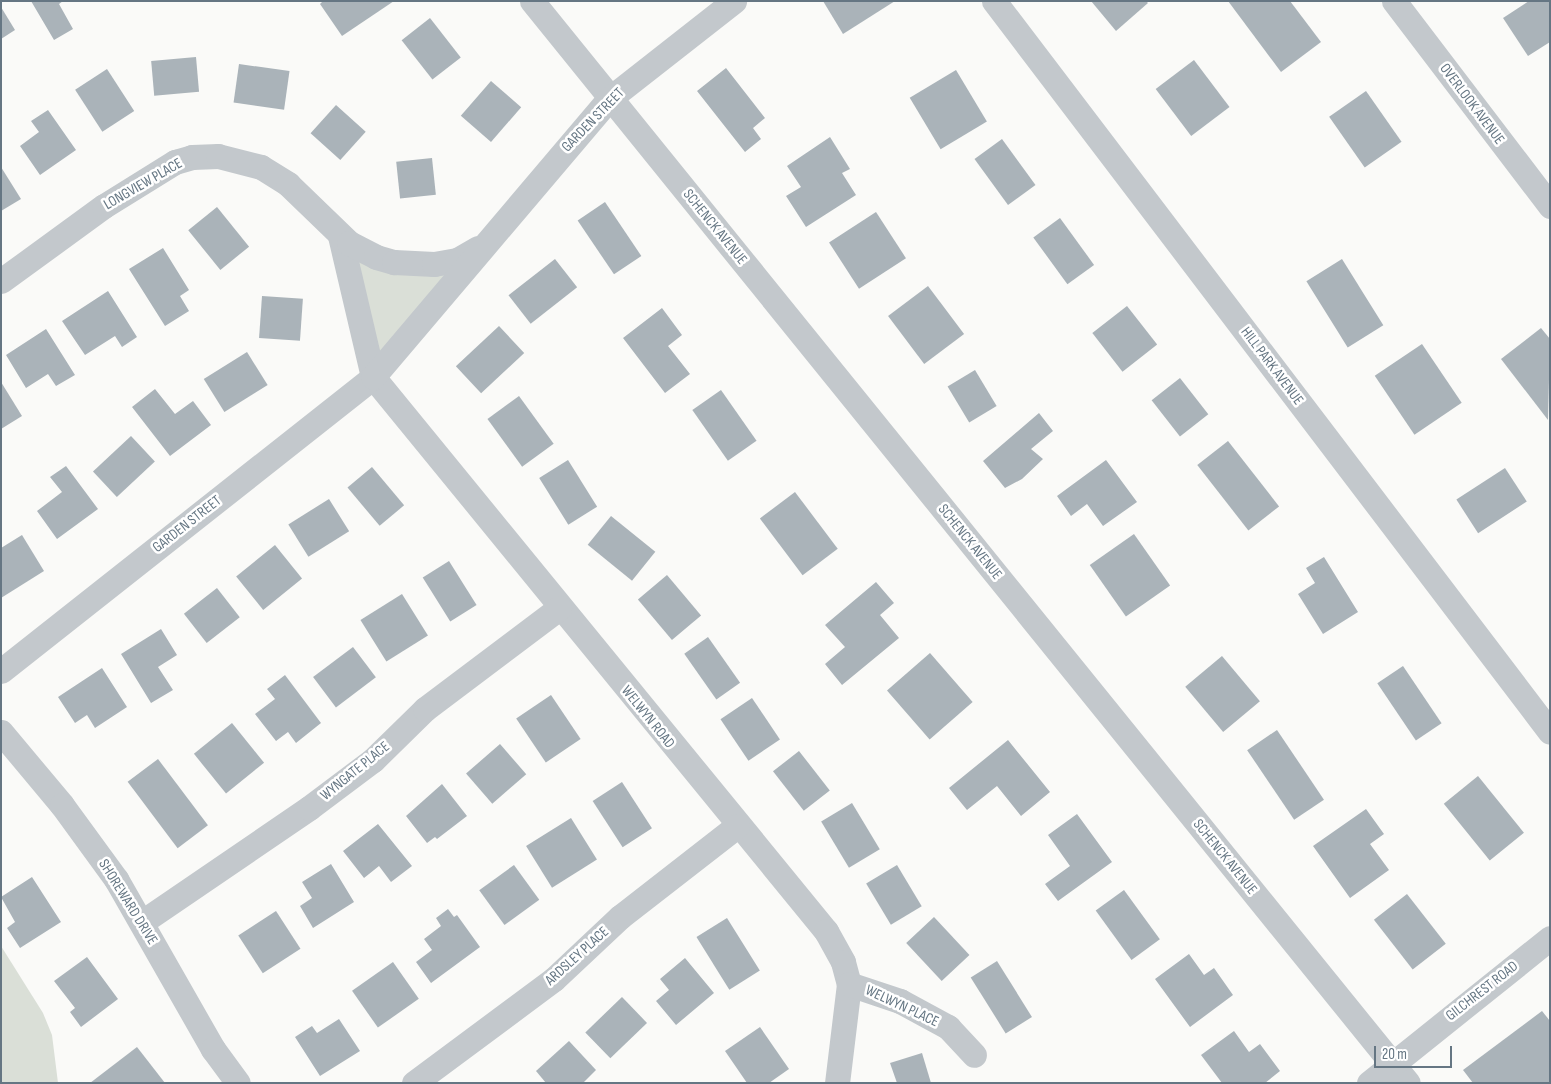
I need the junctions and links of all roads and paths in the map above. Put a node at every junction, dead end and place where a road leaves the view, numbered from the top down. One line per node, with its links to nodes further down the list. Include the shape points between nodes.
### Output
1 (532, 1): 5 (street, SCHENCK AVENUE)
2 (734, 1): 5 (street, GARDEN STREET)
3 (994, 1): 14 (street, HILL PARK AVENUE)
4 (1394, 1): 6 (street, OVERLOOK AVENUE)
5 (609, 99): 8 (street, GARDEN STREET); 20 (street, SCHENCK AVENUE)
6 (1550, 206)
7 (340, 236): 8 (street, GARDEN STREET, via 376,257 421,265 457,260); 9 (street, LONGVIEW PLACE, via 288,184 261,167 218,156 192,157 175,162 104,206); 10 (street)
8 (492, 237): 10 (street, GARDEN STREET)
9 (1, 281)
10 (373, 377): 11 (street, WELWYN ROAD); 12 (street, GARDEN STREET)
11 (559, 608): 15 (street, WELWYN ROAD); 16 (street, WYNGATE PLACE, via 424,709 373,760)
12 (1, 671)
13 (1, 732): 16 (street, SHOREWARD DRIVE, via 103,859)
14 (1550, 732)
15 (737, 826): 18 (street, WELWYN ROAD, via 826,931 843,962); 22 (street, ARDSLEY PLACE, via 620,917 554,979)
16 (142, 922): 21 (street, SHOREWARD DRIVE, via 209,1041)
17 (1550, 938): 20 (street, GILCHREST ROAD)
18 (849, 984): 19 (street, WELWYN PLACE, via 900,1001 948,1027); 23 (street, WELWYN ROAD)
19 (974, 1055)
20 (1391, 1062): 24 (street, GILCHREST ROAD); 25 (street, SCHENCK AVENUE)
21 (238, 1083)
22 (414, 1083)
23 (837, 1083)
24 (1369, 1083)
25 (1408, 1083)

